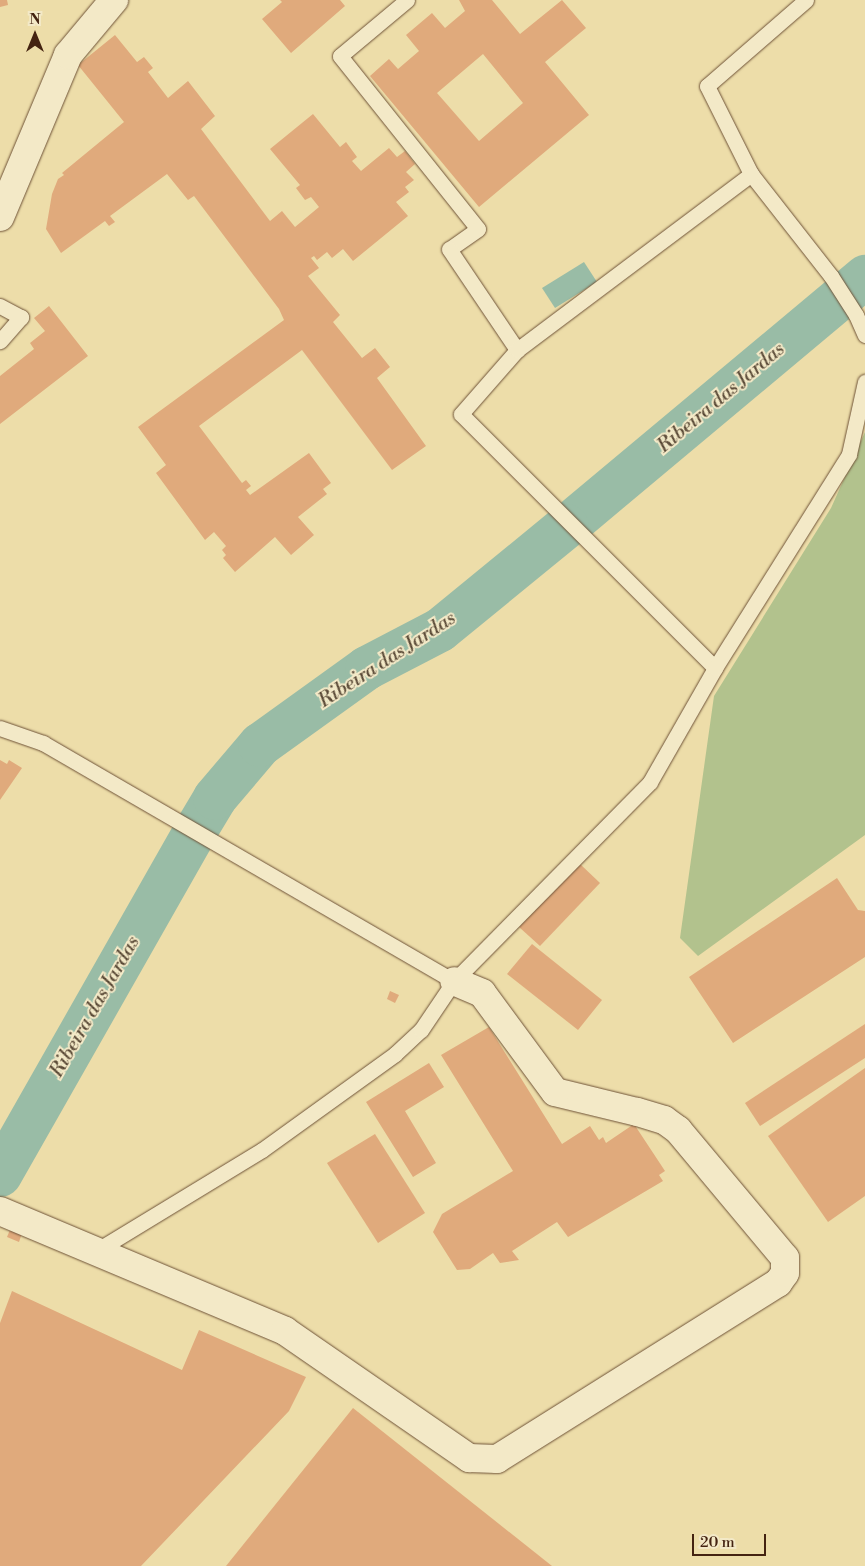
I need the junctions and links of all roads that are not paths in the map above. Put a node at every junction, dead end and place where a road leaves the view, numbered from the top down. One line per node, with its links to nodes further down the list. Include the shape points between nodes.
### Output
1 (114, 0): 5 (street, via 68,55)
2 (407, 0): 9 (lane, via 340,56 478,229 449,249)
3 (806, 0): 4 (lane, via 707,86)
4 (751, 174): 7 (lane, via 831,276 856,315); 9 (lane)
5 (0, 216)
6 (0, 306): 8 (lane, via 21,317)
7 (865, 336)
8 (0, 340)
9 (517, 350): 11 (lane, via 461,414)
10 (865, 382): 11 (lane, via 849,454)
11 (715, 668): 13 (lane, via 650,782)
12 (0, 728): 13 (lane, via 43,743)
13 (454, 981): 15 (lane, via 421,1030 395,1054 262,1150); 15 (street, via 482,993 554,1092 638,1112 664,1120 678,1130 784,1258 784,1273 778,1283 497,1459 469,1458 285,1331)
14 (0, 1211): 15 (street)
15 (96, 1251)

